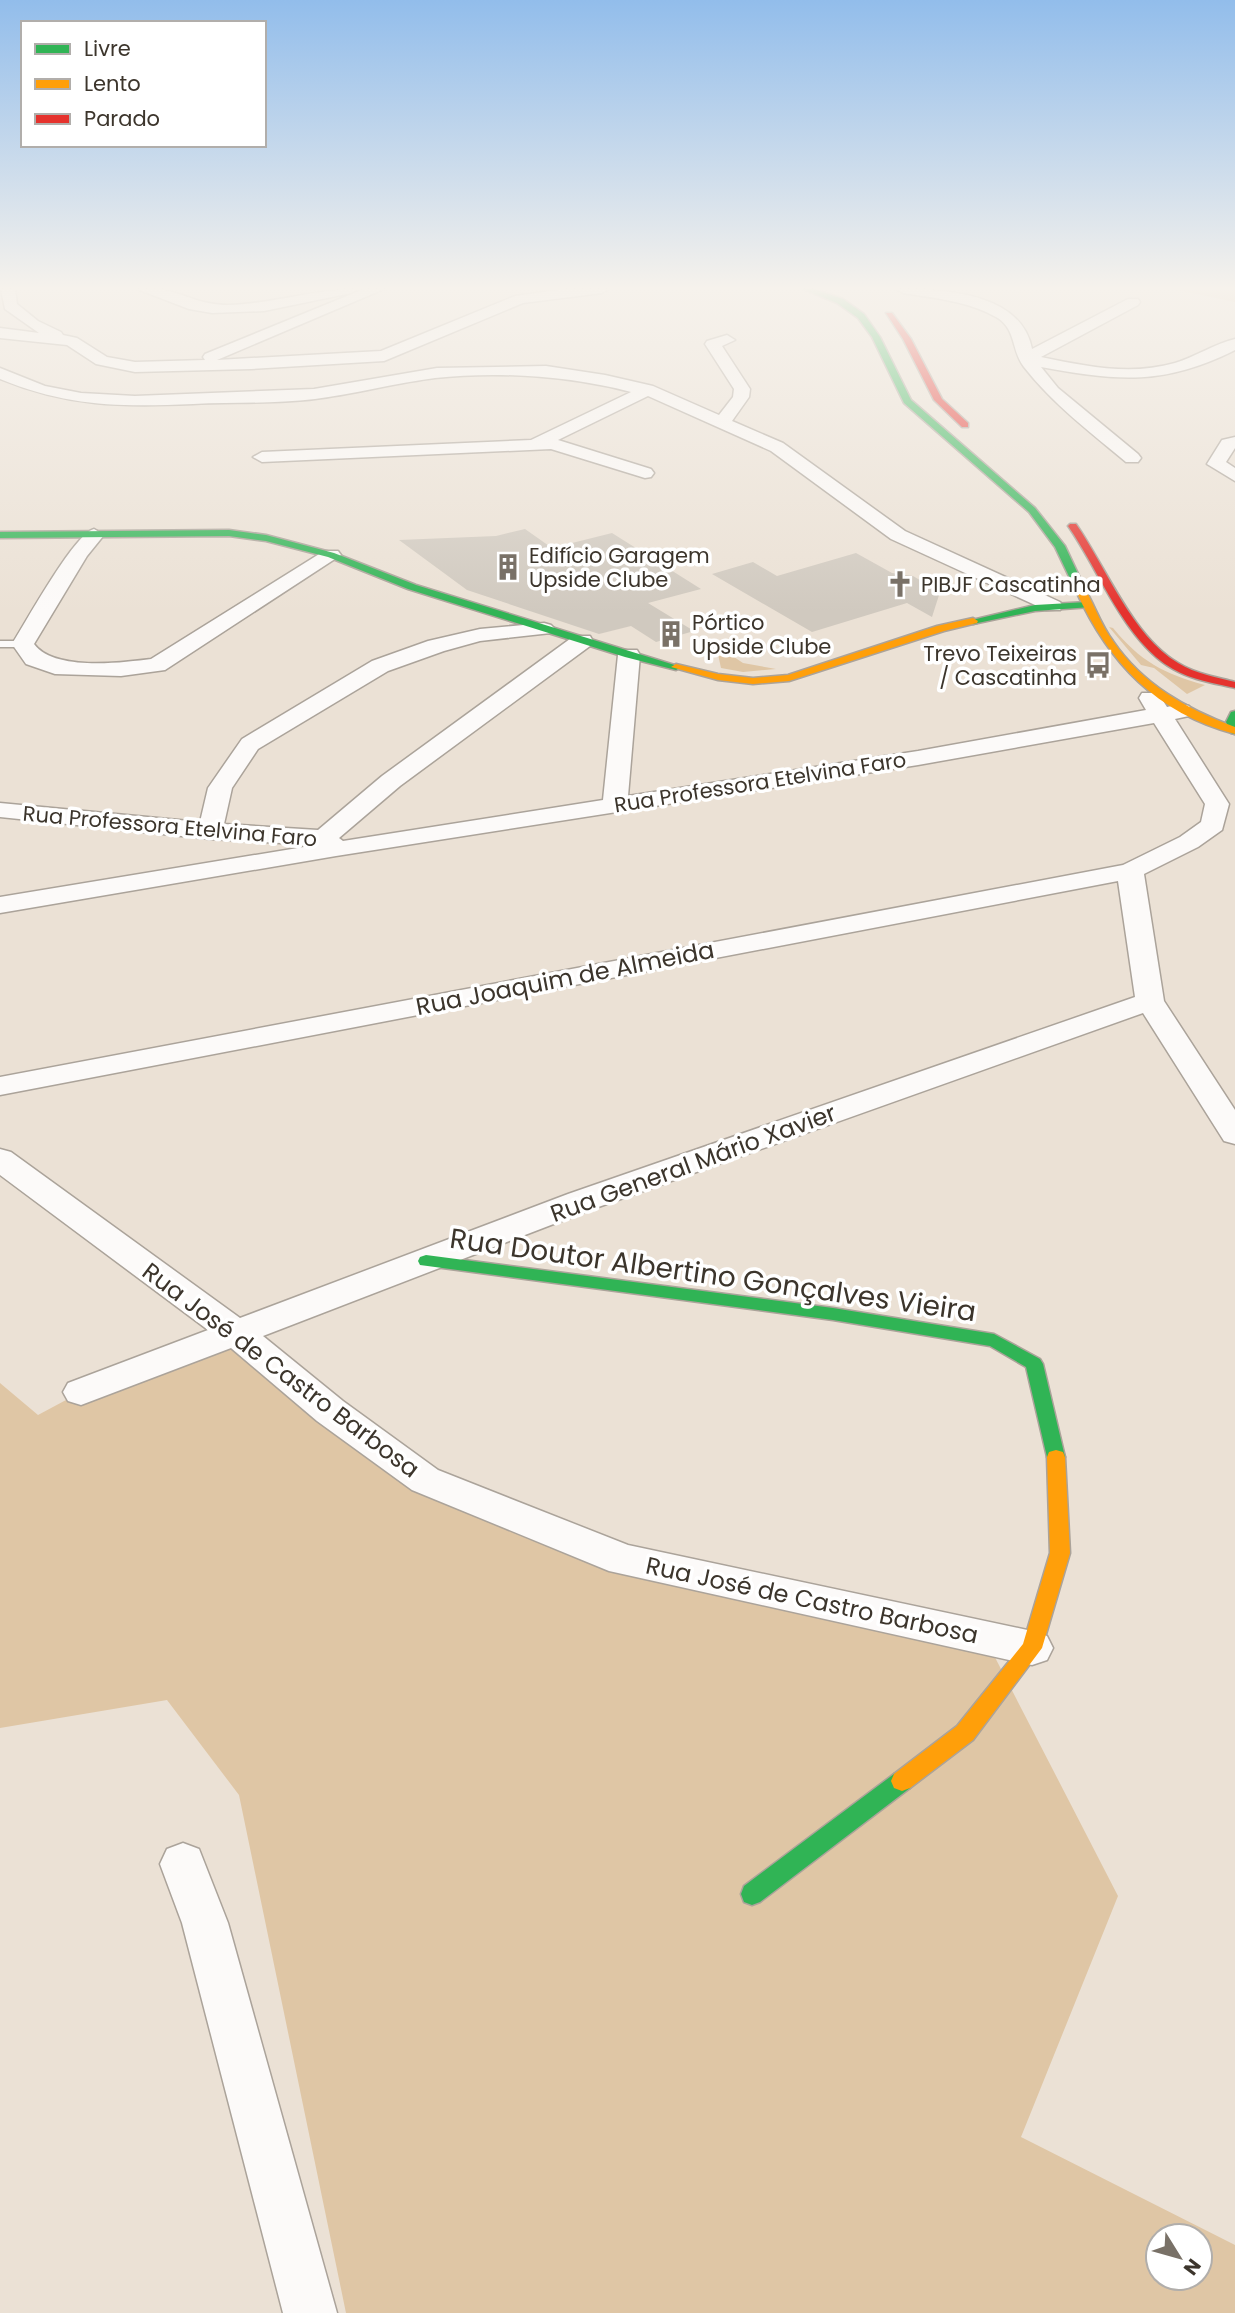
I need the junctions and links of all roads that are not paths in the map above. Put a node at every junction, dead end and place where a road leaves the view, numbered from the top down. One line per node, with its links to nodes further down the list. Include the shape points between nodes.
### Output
1 (90, 397): 2 (street, via 135,401)
2 (239, 397)
3 (633, 397): 12 (street)
4 (663, 397): 9 (street)
5 (741, 397): 9 (street)
6 (904, 397): 21 (main road, via 1055,538)
7 (936, 397): 10 (main road)
8 (1058, 397): 14 (street)
9 (722, 422): 22 (street, via 777,447 898,535)
10 (975, 434)
11 (1235, 442): 16 (street, via 1228,444 1216,464)
12 (534, 445): 13 (street); 15 (street, via 552,444)
13 (262, 457)
14 (1132, 458)
15 (645, 473)
16 (1235, 476)
17 (1066, 517): 30 (main road, via 1145,639 1170,663)
18 (94, 534): 19 (main road); 20 (main road, via 229,533); 27 (street)
19 (0, 536)
20 (331, 555): 23 (main road, via 412,587); 27 (street, via 157,665 55,667 34,659)
21 (1087, 605): 22 (main road); 24 (main road); 30 (main road, via 1110,612 1133,644 1157,663 1189,677)
22 (1053, 606): 24 (main road); 28 (main road, via 940,628 789,678 753,681 718,677)
23 (544, 629): 25 (main road); 36 (street, via 480,635 380,666 250,744 219,788)
24 (1102, 633): 29 (main road)
25 (582, 640): 28 (main road); 38 (street, via 391,780)
26 (0, 644): 27 (lane)
27 (23, 644)
28 (629, 655): 34 (street)
29 (1143, 685): 31 (street)
30 (1235, 688)
31 (1170, 713): 33 (main road); 34 (street, Rua Professora Etelvina Faro, via 918,758); 37 (street, via 1217,804)
32 (1235, 714): 33 (main road, via 1231,722)
33 (1235, 731)
34 (615, 804): 38 (street, Rua Professora Etelvina Faro)
35 (0, 810): 36 (street, Rua Professora Etelvina Faro)
36 (210, 831): 38 (street, Rua Professora Etelvina Faro)
37 (1224, 832): 39 (street, Rua Joaquim de Almeida, via 1189,842)
38 (331, 843): 40 (street, Rua Professora Etelvina Faro)
39 (1130, 871): 41 (street); 42 (street, Rua Joaquim de Almeida)
40 (0, 905)
41 (1150, 1000): 43 (street); 45 (street, Rua General Mário Xavier, via 579,1202)
42 (0, 1086)
43 (1235, 1133)
44 (0, 1159): 46 (street, Rua José de Castro Barbosa)
45 (426, 1261): 46 (street, Rua General Mário Xavier); 48 (main road, Rua Doutor Albertino Gonçalves Vieira, via 833,1314 993,1340 1034,1364 1055,1453 1060,1553)
46 (236, 1333): 47 (street, Rua General Mário Xavier); 48 (street, Rua José de Castro Barbosa, via 330,1411 425,1480 623,1560)
47 (81, 1392)
48 (1032, 1648): 50 (main road, Rua Doutor Albertino Gonçalves Vieira, via 964,1733)
49 (183, 1864): 51 (street, via 205,1923)
50 (752, 1894)
51 (310, 2313)

